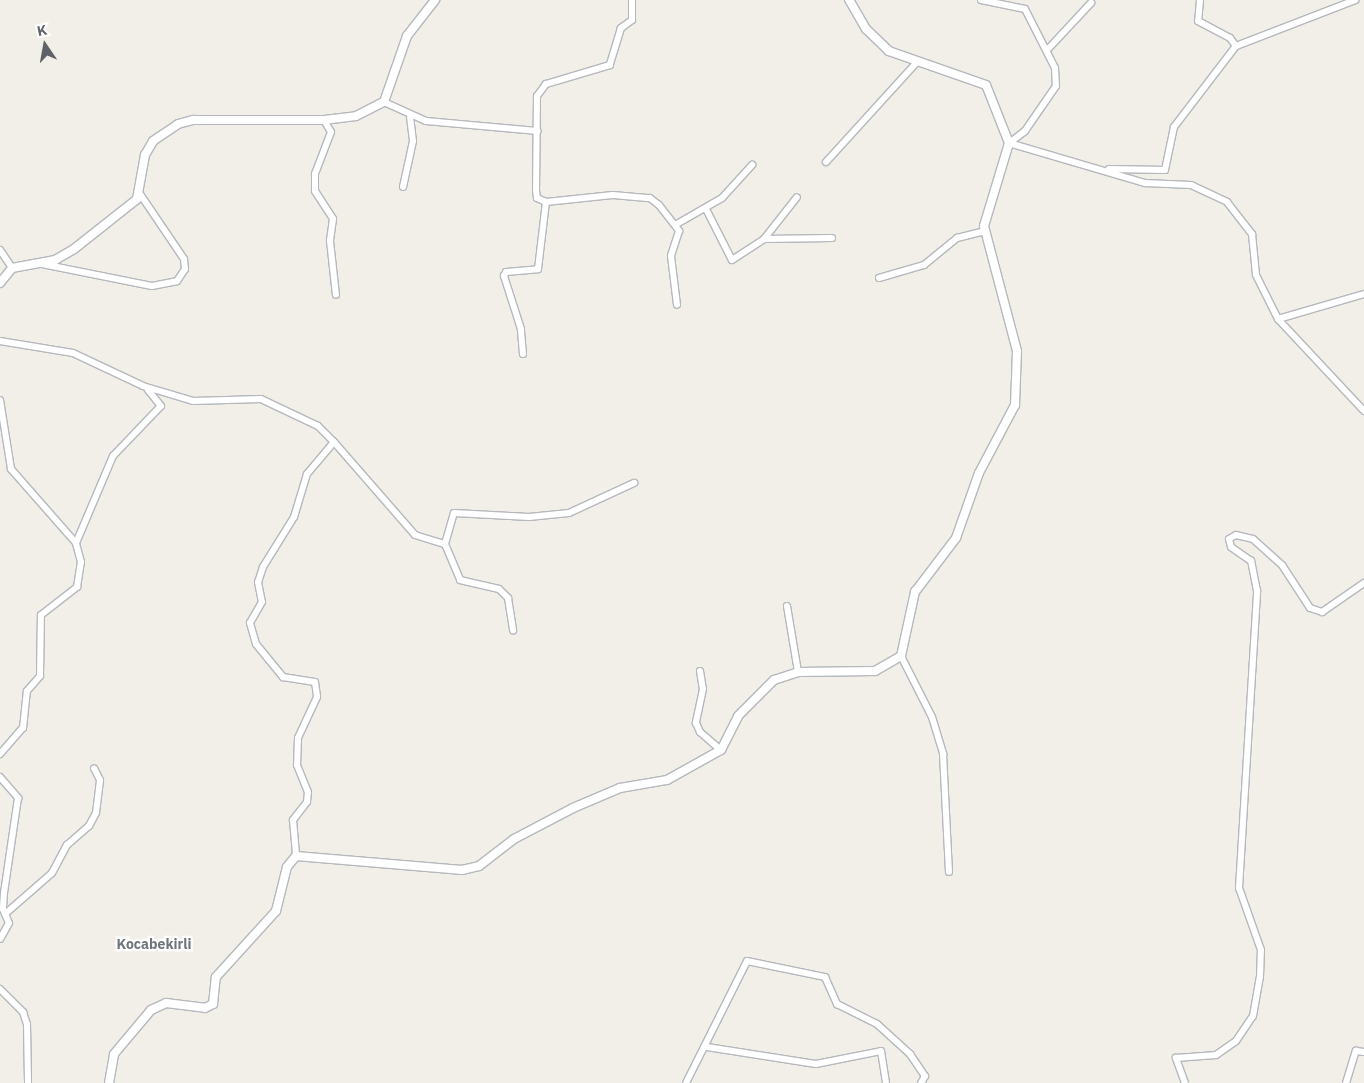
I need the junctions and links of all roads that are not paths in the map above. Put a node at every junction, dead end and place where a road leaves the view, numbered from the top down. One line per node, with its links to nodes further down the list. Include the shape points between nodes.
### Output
1 (435, 0): 11 (street, via 407,36)
2 (632, 0): 14 (street, via 632,20 621,28 610,65 541,88 537,96)
3 (849, 0): 10 (street, via 866,29 889,51)
4 (981, 0): 9 (street, via 1025,9)
5 (1200, 0): 8 (street, via 1198,21 1230,38)
6 (1355, 0): 8 (street)
7 (1091, 3): 9 (street)
8 (1236, 46): 18 (street, via 1174,127 1165,170)
9 (1049, 48): 15 (street, via 1056,86 1025,132)
10 (916, 63): 15 (street, via 970,76 986,85); 16 (street)
11 (384, 102): 12 (street); 13 (street, via 356,116)
12 (410, 117): 14 (street); 19 (street, via 413,141)
13 (324, 120): 20 (street, via 192,120 178,124 153,141 145,154); 33 (street, via 330,132 315,174 315,191 334,219 330,241)
14 (538, 131): 22 (street, via 536,190 537,198)
15 (1009, 143): 18 (street); 25 (street)
16 (826, 162)
17 (752, 165): 23 (street)
18 (1108, 170): 36 (street, via 1145,184 1190,185 1227,202 1252,234 1256,275)
19 (403, 187)
20 (140, 194): 29 (street, via 74,249); 29 (street, via 184,259 185,269 177,281 152,286)
21 (797, 197): 26 (street)
22 (546, 202): 24 (street, via 613,195 650,198); 38 (street, via 538,269 506,272 504,276 521,329)
23 (706, 209): 24 (street); 26 (street, via 730,259)
24 (675, 225): 35 (street, via 679,231 671,256)
25 (985, 231): 31 (street, via 957,238 924,265); 49 (street, via 1017,351 1015,405 979,473 956,538 915,592)
26 (764, 238): 27 (street)
27 (832, 238)
28 (0, 250): 30 (street)
29 (42, 264): 30 (street)
30 (12, 268): 32 (street)
31 (879, 278)
32 (0, 283)
33 (336, 294)
34 (1364, 294): 36 (street)
35 (676, 305)
36 (1278, 319): 41 (street)
37 (0, 341): 39 (street, via 73,353)
38 (523, 354)
39 (143, 386): 42 (street, via 193,401 261,399 318,426); 44 (street, via 161,406 114,456)
40 (0, 400): 44 (street, via 11,469)
41 (1364, 411)
42 (334, 442): 45 (street, via 415,536); 56 (street, via 307,474 294,517 262,567 258,582 262,602 250,623 256,644 283,677 315,682 317,697 298,738 297,765 308,792 307,802 293,820)
43 (634, 483): 45 (street, via 569,513 529,517 454,513)
44 (76, 543): 53 (street, via 81,562 77,587 41,614 40,676 27,691 23,728)
45 (445, 544): 48 (street, via 460,580 499,589 508,598)
46 (1364, 583): 68 (street, via 1322,612 1310,608 1282,565 1253,539 1236,534 1229,539 1231,547 1251,561 1258,591 1239,888 1261,950 1260,977 1253,1016 1236,1041 1216,1055 1176,1058)
47 (787, 606): 51 (street)
48 (514, 631)
49 (901, 656): 51 (street, via 875,671); 57 (street, via 932,717 943,754)
50 (700, 670): 52 (street, via 702,689 696,723 700,732)
51 (798, 672): 52 (street, via 761,689 738,716)
52 (721, 750): 56 (street, via 667,780 620,788 573,808 514,839 479,866 462,870)
53 (0, 754)
54 (94, 768): 58 (street, via 100,780 96,813 90,826 67,845 52,873)
55 (0, 777): 58 (street, via 18,798 13,819 16,837 4,893)
56 (296, 856): 64 (street, via 287,867 276,911 216,977 213,1004 205,1008 166,1003 151,1010 114,1054)
57 (949, 872)
58 (5, 914): 59 (street, via 9,923)
59 (0, 939)
60 (0, 989): 63 (street, via 23,1012 27,1024)
61 (707, 1046): 65 (street, via 696,1058); 66 (street, via 816,1064 881,1052); 67 (street, via 747,961 755,961 825,977 837,1004 877,1024 910,1054 925,1076)
62 (1364, 1052): 69 (street, via 1356,1051)
63 (28, 1083)
64 (109, 1083)
65 (686, 1083)
66 (886, 1083)
67 (921, 1083)
68 (1185, 1083)
69 (1346, 1083)

